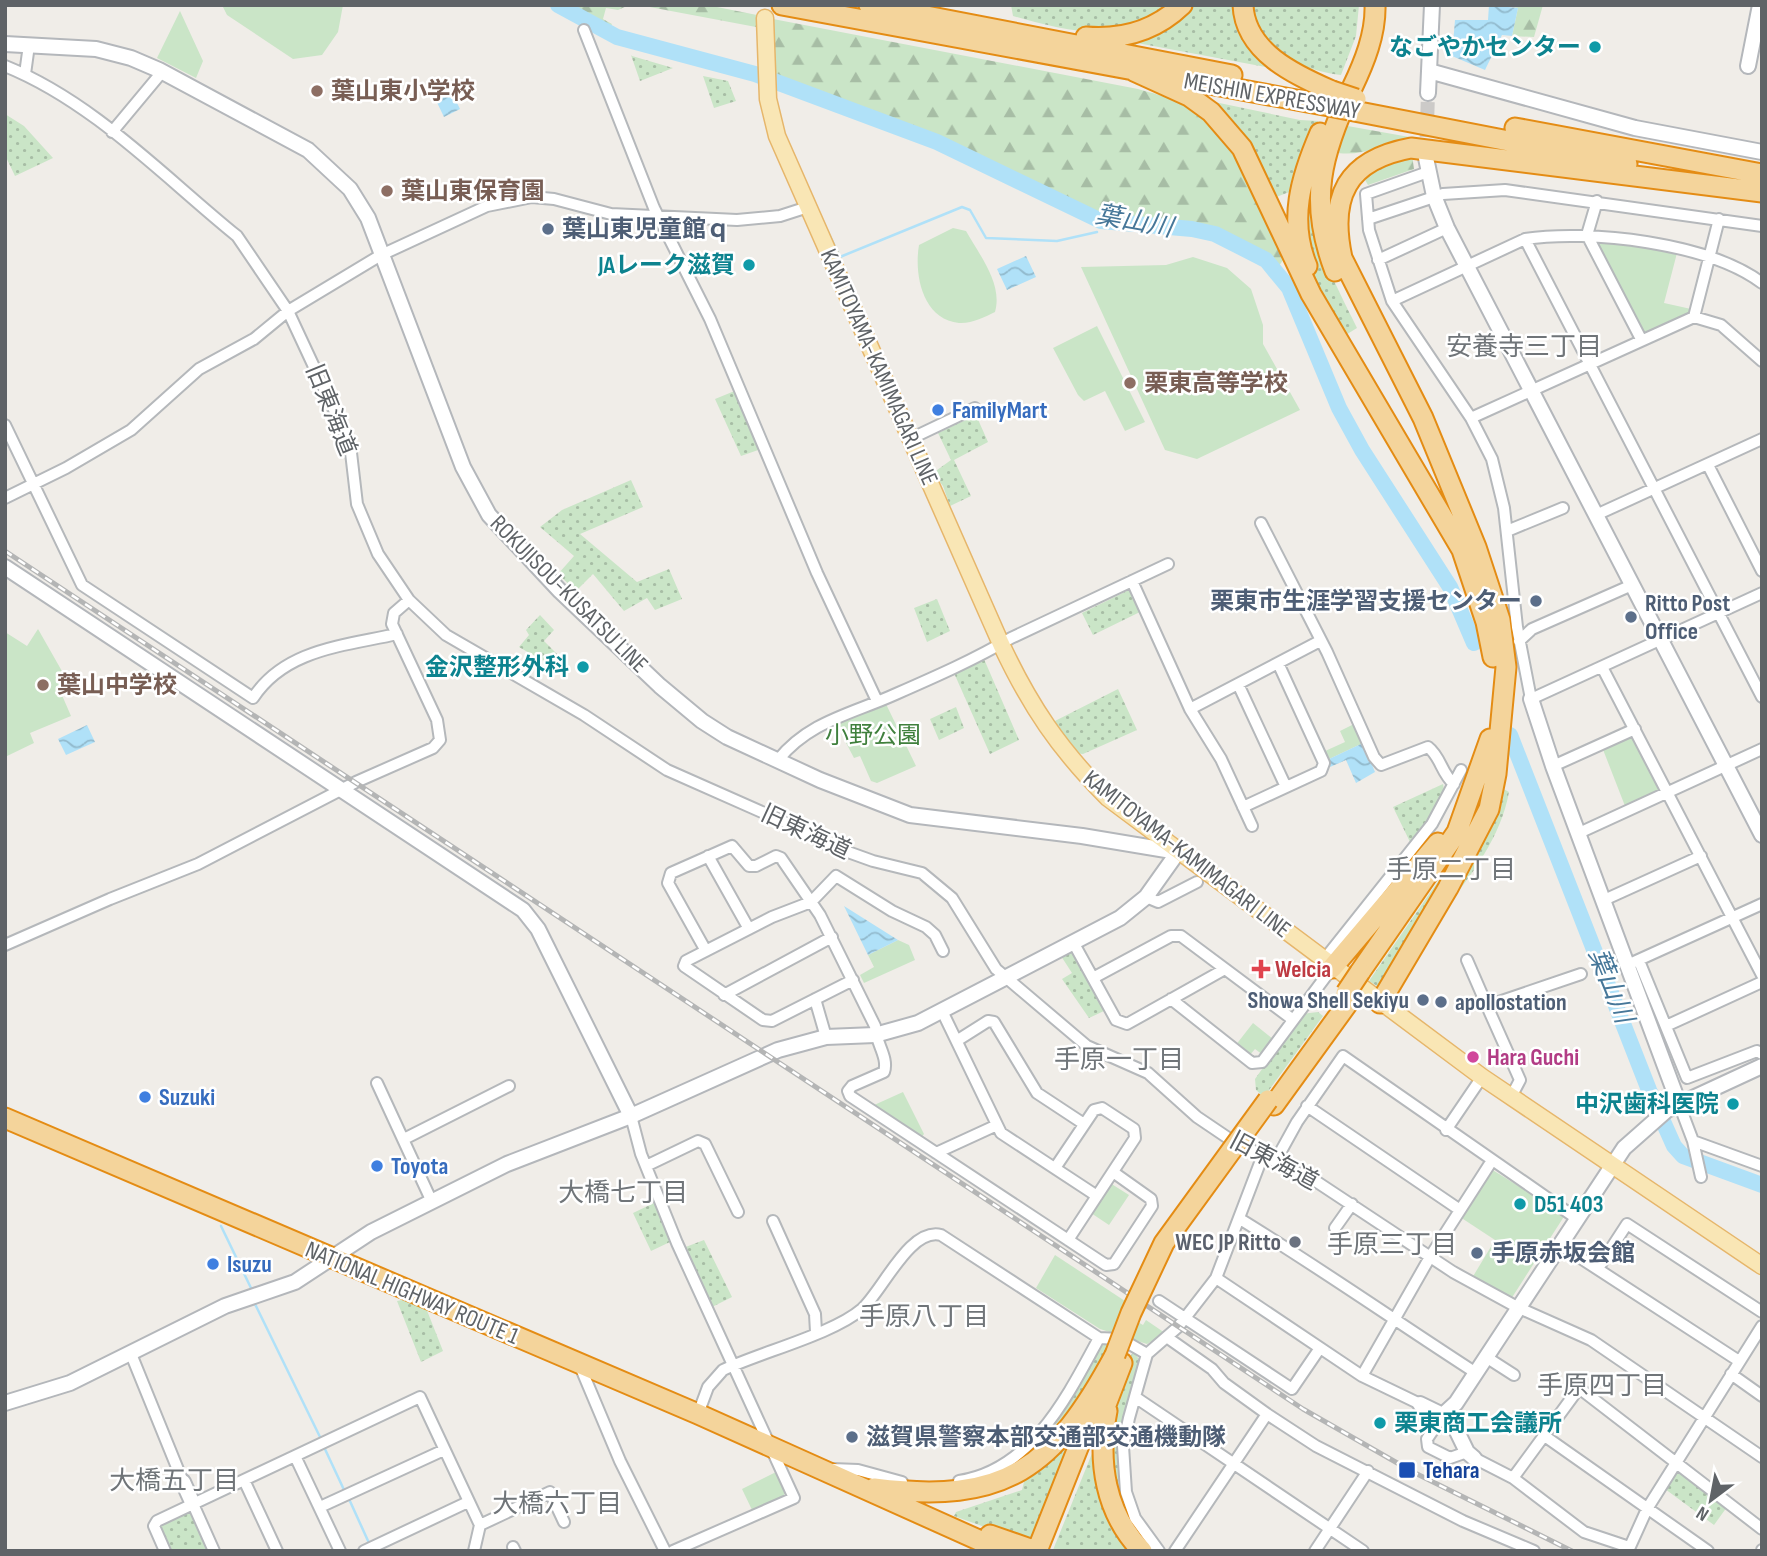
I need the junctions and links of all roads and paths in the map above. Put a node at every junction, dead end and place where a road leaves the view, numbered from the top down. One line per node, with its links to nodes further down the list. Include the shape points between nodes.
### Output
1 (782, 5): 16 (highway, MEISHIN EXPRESSWAY)
2 (869, 5): 21 (highway, MEISHIN EXPRESSWAY)
3 (878, 5): 4 (highway, via 1096,38 1140,32)
4 (1182, 5)
5 (1243, 5): 21 (highway, via 1248,28 1269,54)
6 (1366, 5): 46 (highway, via 1359,44 1300,183 1297,204 1303,259)
7 (1375, 5): 47 (highway, via 1369,47 1328,143 1318,206 1325,246 1336,273)
8 (1432, 5): 17 (street)
9 (1760, 5): 15 (street)
10 (765, 18): 30 (main road, KAMITOYAMA-KAMIMAGARI LINE, via 766,77 777,136)
11 (584, 30): 31 (street)
12 (5, 44): 13 (street, ROKUJISOU-KUSATSU LINE)
13 (29, 45): 18 (street, ROKUJISOU-KUSATSU LINE, via 96,49); 19 (street)
14 (5, 66): 19 (street, 旧東海道)
15 (1748, 66)
16 (1134, 71): 21 (highway, MEISHIN EXPRESSWAY); 46 (highway, via 1189,96 1229,130 1261,183 1311,294)
17 (1429, 71): 20 (street); 24 (street, via 1635,128)
18 (162, 72): 23 (street); 38 (street, ROKUJISOU-KUSATSU LINE, via 316,157 350,189 368,218)
19 (25, 74): 23 (street, 旧東海道)
20 (1428, 93)
21 (1331, 97): 22 (highway, MEISHIN EXPRESSWAY, bridge)
22 (1352, 104): 26 (highway, MEISHIN EXPRESSWAY); 27 (highway, MEISHIN EXPRESSWAY)
23 (113, 132): 44 (street, 旧東海道, via 237,236)
24 (1762, 152)
25 (1427, 165): 28 (street); 32 (street, via 1366,194)
26 (1762, 174)
27 (1762, 191): 47 (highway, via 1411,148 1388,152 1352,176 1342,192 1336,229 1342,258)
28 (1434, 196): 29 (street, via 1505,190); 32 (street); 35 (street)
29 (1597, 201): 33 (street); 36 (street)
30 (808, 207): 31 (street, via 758,220); 55 (main road, KAMITOYAMA-KAMIMAGARI LINE)
31 (658, 216): 38 (street, via 611,214 554,199 513,199 487,206); 83 (street, via 718,336 817,573)
32 (1367, 219): 40 (street)
33 (1718, 219): 34 (street); 39 (street)
34 (1762, 226)
35 (1447, 228): 40 (street); 41 (street)
36 (1587, 236): 37 (street); 39 (street, via 1628,239); 48 (street)
37 (1525, 239): 41 (street); 50 (street)
38 (381, 255): 44 (street); 88 (street, ROKUJISOU-KUSATSU LINE, via 463,467 503,533 679,702 727,737)
39 (1708, 258): 42 (street); 45 (street)
40 (1378, 260): 43 (street)
41 (1466, 266): 43 (street); 51 (street)
42 (1762, 283)
43 (1392, 301): 53 (street)
44 (288, 311): 58 (street, via 254,339 181,382 131,430); 71 (street, 旧東海道, via 351,444 357,504 364,524)
45 (1694, 317): 48 (street); 49 (street, via 1721,325)
46 (1334, 328): 96 (highway, via 1462,550 1486,622 1496,699 1491,737)
47 (1377, 328): 87 (highway, via 1443,462 1494,597 1506,667)
48 (1641, 339): 50 (street)
49 (1762, 362)
50 (1589, 364): 51 (street); 59 (street)
51 (1531, 389): 53 (street); 62 (street)
52 (975, 408): 55 (street)
53 (1471, 418): 64 (street, via 1492,459)
54 (5, 425): 58 (street)
55 (910, 439): 77 (main road, KAMITOYAMA-KAMIMAGARI LINE)
56 (1761, 442): 57 (street)
57 (1708, 465): 59 (street); 67 (street)
58 (34, 484): 60 (street); 73 (street, via 82,585 253,698 266,677 314,653)
59 (1653, 488): 62 (street); 72 (street)
60 (5, 498)
61 (1563, 508): 64 (street)
62 (1596, 515): 69 (street)
63 (1261, 523): 75 (street)
64 (1507, 531): 76 (street)
65 (1168, 564): 68 (street)
66 (5, 567): 94 (street)
67 (1762, 571)
68 (1132, 580): 77 (street); 84 (street)
69 (1632, 585): 74 (street); 76 (street, via 1532,629)
70 (1762, 593): 72 (street)
71 (409, 600): 73 (street, via 394,613 392,624); 123 (street, 旧東海道, via 446,635 584,715 667,770 823,843 922,873 937,882)
72 (1718, 613): 74 (street); 81 (street)
73 (397, 634): 94 (street, via 437,720 440,740 433,748)
74 (1660, 640): 79 (street); 90 (street)
75 (1320, 641): 78 (street); 92 (street, via 1381,765 1428,747 1435,752 1444,776)
76 (1519, 641): 82 (street)
77 (1001, 644): 83 (street); 101 (main road, KAMITOYAMA-KAMIMAGARI LINE, via 1026,696 1072,762 1108,798)
78 (1278, 663): 80 (street); 93 (street, via 1324,763 1321,771)
79 (1602, 667): 82 (street); 85 (street)
80 (1238, 684): 84 (street); 93 (street)
81 (1762, 697)
82 (1531, 699): 89 (street)
83 (877, 702): 88 (street, via 819,724)
84 (1190, 709): 97 (street, via 1222,759)
85 (1635, 729): 89 (street); 95 (street)
86 (1762, 749): 90 (street)
87 (1497, 751): 120 (highway, via 1461,838 1434,883); 130 (highway, via 1493,789 1480,830)
88 (778, 760): 101 (street, ROKUJISOU-KUSATSU LINE, via 911,815)
89 (1553, 766): 99 (street)
90 (1726, 766): 95 (street); 100 (street)
91 (1461, 770): 92 (street)
92 (1454, 783): 118 (street, via 1432,824)
93 (1286, 787): 97 (street)
94 (343, 790): 113 (street, via 198,864); 146 (street, via 523,910 538,929)
95 (1667, 792): 99 (street); 103 (street)
96 (1473, 793): 118 (highway, via 1437,843); 120 (highway, via 1457,832)
97 (1243, 807): 98 (street)
98 (1252, 826)
99 (1579, 833): 106 (street)
100 (1762, 835)
101 (1178, 852): 105 (street); 118 (main road, KAMITOYAMA-KAMIMAGARI LINE)
102 (708, 856): 107 (street, via 732,846 749,866 755,866 776,856); 110 (street); 114 (street, via 668,878)
103 (1701, 856): 106 (street); 109 (street)
104 (1197, 882): 105 (street, via 1158,902)
105 (1146, 897): 112 (street, via 1120,918)
106 (1604, 900): 117 (street)
107 (811, 902): 110 (street); 111 (street); 115 (street, via 831,879 840,877 926,927)
108 (1762, 904): 109 (street)
109 (1733, 917): 117 (street); 122 (street)
110 (749, 929): 114 (street)
111 (832, 937): 125 (street); 127 (street)
112 (1073, 942): 123 (street); 124 (street)
113 (5, 945)
114 (706, 951): 127 (street, via 684,966)
115 (943, 951)
116 (1467, 960): 131 (street)
117 (1634, 962): 134 (street); 145 (street)
118 (1328, 964): 130 (main road, KAMITOYAMA-KAMIMAGARI LINE); 133 (street)
119 (1225, 969): 124 (street, via 1181,936 1171,936); 129 (street); 133 (street)
120 (1364, 974): 191 (highway, bridge, via 1164,1243 1131,1312)
121 (1581, 974): 131 (street)
122 (1762, 975)
123 (1004, 976): 132 (street); 154 (street, 旧東海道, via 1087,1046 1147,1072 1197,1116)
124 (1093, 978): 129 (street, via 1116,1020 1127,1024)
125 (853, 980): 128 (street); 135 (street)
126 (1762, 982): 134 (street)
127 (724, 995): 128 (street, via 772,1021)
128 (815, 999): 136 (street)
129 (1171, 999): 133 (street, via 1252,1063 1262,1062)
130 (1380, 1003): 140 (main road, KAMITOYAMA-KAMIMAGARI LINE)
131 (1488, 1006): 143 (street, via 1520,1080)
132 (942, 1011): 135 (street); 137 (street)
133 (1292, 1019)
134 (1665, 1026): 138 (street, via 1688,1077 1758,1051)
135 (875, 1035): 136 (street); 153 (street, via 887,1063 884,1072 852,1086 850,1096)
136 (826, 1037): 146 (street, via 778,1050)
137 (958, 1040): 148 (street, via 994,1021 1037,1093); 149 (street)
138 (1762, 1054)
139 (1762, 1066): 145 (street)
140 (1482, 1077): 143 (main road, KAMITOYAMA-KAMIMAGARI LINE); 150 (street)
141 (377, 1083): 151 (street)
142 (509, 1086): 151 (street)
143 (1511, 1097): 157 (main road, KAMITOYAMA-KAMIMAGARI LINE)
144 (1307, 1106): 150 (street, via 1343,1056); 155 (street); 166 (street)
145 (1673, 1107): 152 (street); 157 (street, via 1651,1122)
146 (631, 1116): 158 (street); 164 (street, via 508,1164)
147 (5, 1118): 175 (highway, NATIONAL HIGHWAY ROUTE 1)
148 (1084, 1124): 160 (street); 161 (street, via 1094,1110 1102,1108 1133,1129 1135,1139)
149 (996, 1125): 153 (street); 160 (street, via 1001,1133)
150 (1446, 1130): 156 (street)
151 (404, 1139): 164 (street)
152 (1693, 1147): 159 (street); 162 (street)
153 (936, 1153): 172 (street)
154 (1263, 1155): 155 (street, 旧東海道); 169 (street)
155 (1276, 1160): 165 (street, 旧東海道)
156 (1491, 1162): 166 (street); 168 (street)
157 (1611, 1164): 168 (street); 176 (main road, KAMITOYAMA-KAMIMAGARI LINE)
158 (646, 1166): 167 (street, via 698,1141 705,1144); 194 (street)
159 (1762, 1166)
160 (1055, 1168): 163 (street)
161 (1113, 1172): 163 (street); 172 (street, via 1151,1199 1152,1206 1122,1253 1114,1264 1106,1265)
162 (1701, 1177)
163 (1097, 1196): 172 (street)
164 (432, 1202): 175 (street, via 371,1232)
165 (1352, 1204): 171 (street); 174 (street, 旧東海道)
166 (1460, 1210): 174 (street)
167 (738, 1212)
168 (1576, 1218): 173 (street)
169 (1240, 1219): 178 (street); 182 (street)
170 (773, 1221): 184 (street, via 815,1314)
171 (1335, 1228)
172 (1068, 1240)
173 (1559, 1244): 177 (street); 180 (street)
174 (1430, 1257): 180 (street, 旧東海道); 182 (street)
175 (333, 1259): 189 (street, via 295,1282 225,1306); 195 (highway, NATIONAL HIGHWAY ROUTE 1)
176 (1762, 1266)
177 (1598, 1267): 181 (street, via 1627,1224); 193 (street)
178 (1216, 1278): 183 (street); 188 (street)
179 (1159, 1301): 183 (street)
180 (1517, 1307): 192 (street); 208 (street, 旧東海道, via 1591,1340)
181 (1762, 1312)
182 (1395, 1317): 196 (street); 199 (street)
183 (1186, 1318): 187 (street); 188 (street, via 1292,1389)
184 (816, 1332): 186 (street, via 864,1307 916,1240 934,1234); 194 (street)
185 (1760, 1332): 193 (street)
186 (1099, 1338): 190 (street, via 1121,1339); 217 (street, via 1052,1419 1019,1454 994,1468 967,1480 940,1484)
187 (1168, 1338): 190 (street); 207 (street)
188 (1320, 1348): 199 (street)
189 (131, 1353): 203 (street, via 70,1383); 221 (street)
190 (1147, 1354): 202 (street)
191 (1119, 1357): 200 (highway); 222 (highway, via 1069,1430 1028,1467 998,1482 961,1492 924,1494); 231 (highway)
192 (1486, 1357): 196 (street); 198 (street)
193 (1740, 1361): 197 (street)
194 (733, 1365): 205 (street, via 713,1379); 210 (street)
195 (580, 1366): 205 (highway, NATIONAL HIGHWAY ROUTE 1); 239 (street)
196 (1476, 1373): 206 (street)
197 (1731, 1374): 201 (street); 208 (street)
198 (1514, 1375)
199 (1362, 1376): 204 (street)
200 (1110, 1396): 231 (highway); 242 (highway, via 1102,1448 1105,1482 1116,1515)
201 (1762, 1396)
202 (1135, 1397): 215 (street); 243 (street, via 1123,1446 1126,1492 1135,1518)
203 (5, 1403)
204 (1420, 1404): 206 (street)
205 (698, 1414): 210 (highway, NATIONAL HIGHWAY ROUTE 1)
206 (1444, 1414): 212 (street, via 1456,1424); 212 (street, via 1427,1440 1428,1447 1450,1458)
207 (1267, 1415): 215 (street); 218 (street)
208 (1704, 1418): 214 (street, 旧東海道); 216 (street)
209 (1546, 1437): 216 (street, via 1579,1388); 219 (street); 226 (street)
210 (769, 1446): 217 (highway, NATIONAL HIGHWAY ROUTE 1); 240 (street, via 794,1498)
211 (444, 1450): 213 (street, via 420,1398); 223 (street); 225 (street)
212 (1470, 1455): 219 (street)
213 (295, 1456): 220 (street); 225 (street)
214 (1762, 1457)
215 (1234, 1464): 229 (street); 244 (street)
216 (1674, 1465): 226 (street); 230 (street)
217 (820, 1468): 222 (highway, NATIONAL HIGHWAY ROUTE 1); 241 (highway, NATIONAL HIGHWAY ROUTE 1)
218 (1368, 1471): 229 (street); 247 (street, via 1463,1521)
219 (1513, 1478): 232 (street, via 1584,1532)
220 (244, 1480): 224 (street); 235 (street)
221 (183, 1482): 224 (street)
222 (873, 1488): 231 (highway, NATIONAL HIGHWAY ROUTE 1)
223 (468, 1502): 228 (street); 237 (street)
224 (193, 1504): 233 (street, via 157,1521 154,1527); 234 (street)
225 (320, 1507): 236 (street)
226 (1647, 1509): 232 (street); 248 (street)
227 (564, 1522): 228 (street, via 550,1492)
228 (480, 1525): 238 (street)
229 (1330, 1529): 245 (street); 246 (street)
230 (1762, 1529)
231 (1042, 1549)
232 (1629, 1549)
233 (165, 1551)
234 (214, 1551)
235 (277, 1551)
236 (340, 1551)
237 (364, 1551)
238 (474, 1551)
239 (665, 1551)
240 (673, 1551)
241 (1003, 1551)
242 (1142, 1551)
243 (1159, 1551)
244 (1175, 1551)
245 (1315, 1551)
246 (1363, 1551)
247 (1534, 1551)
248 (1708, 1551)

